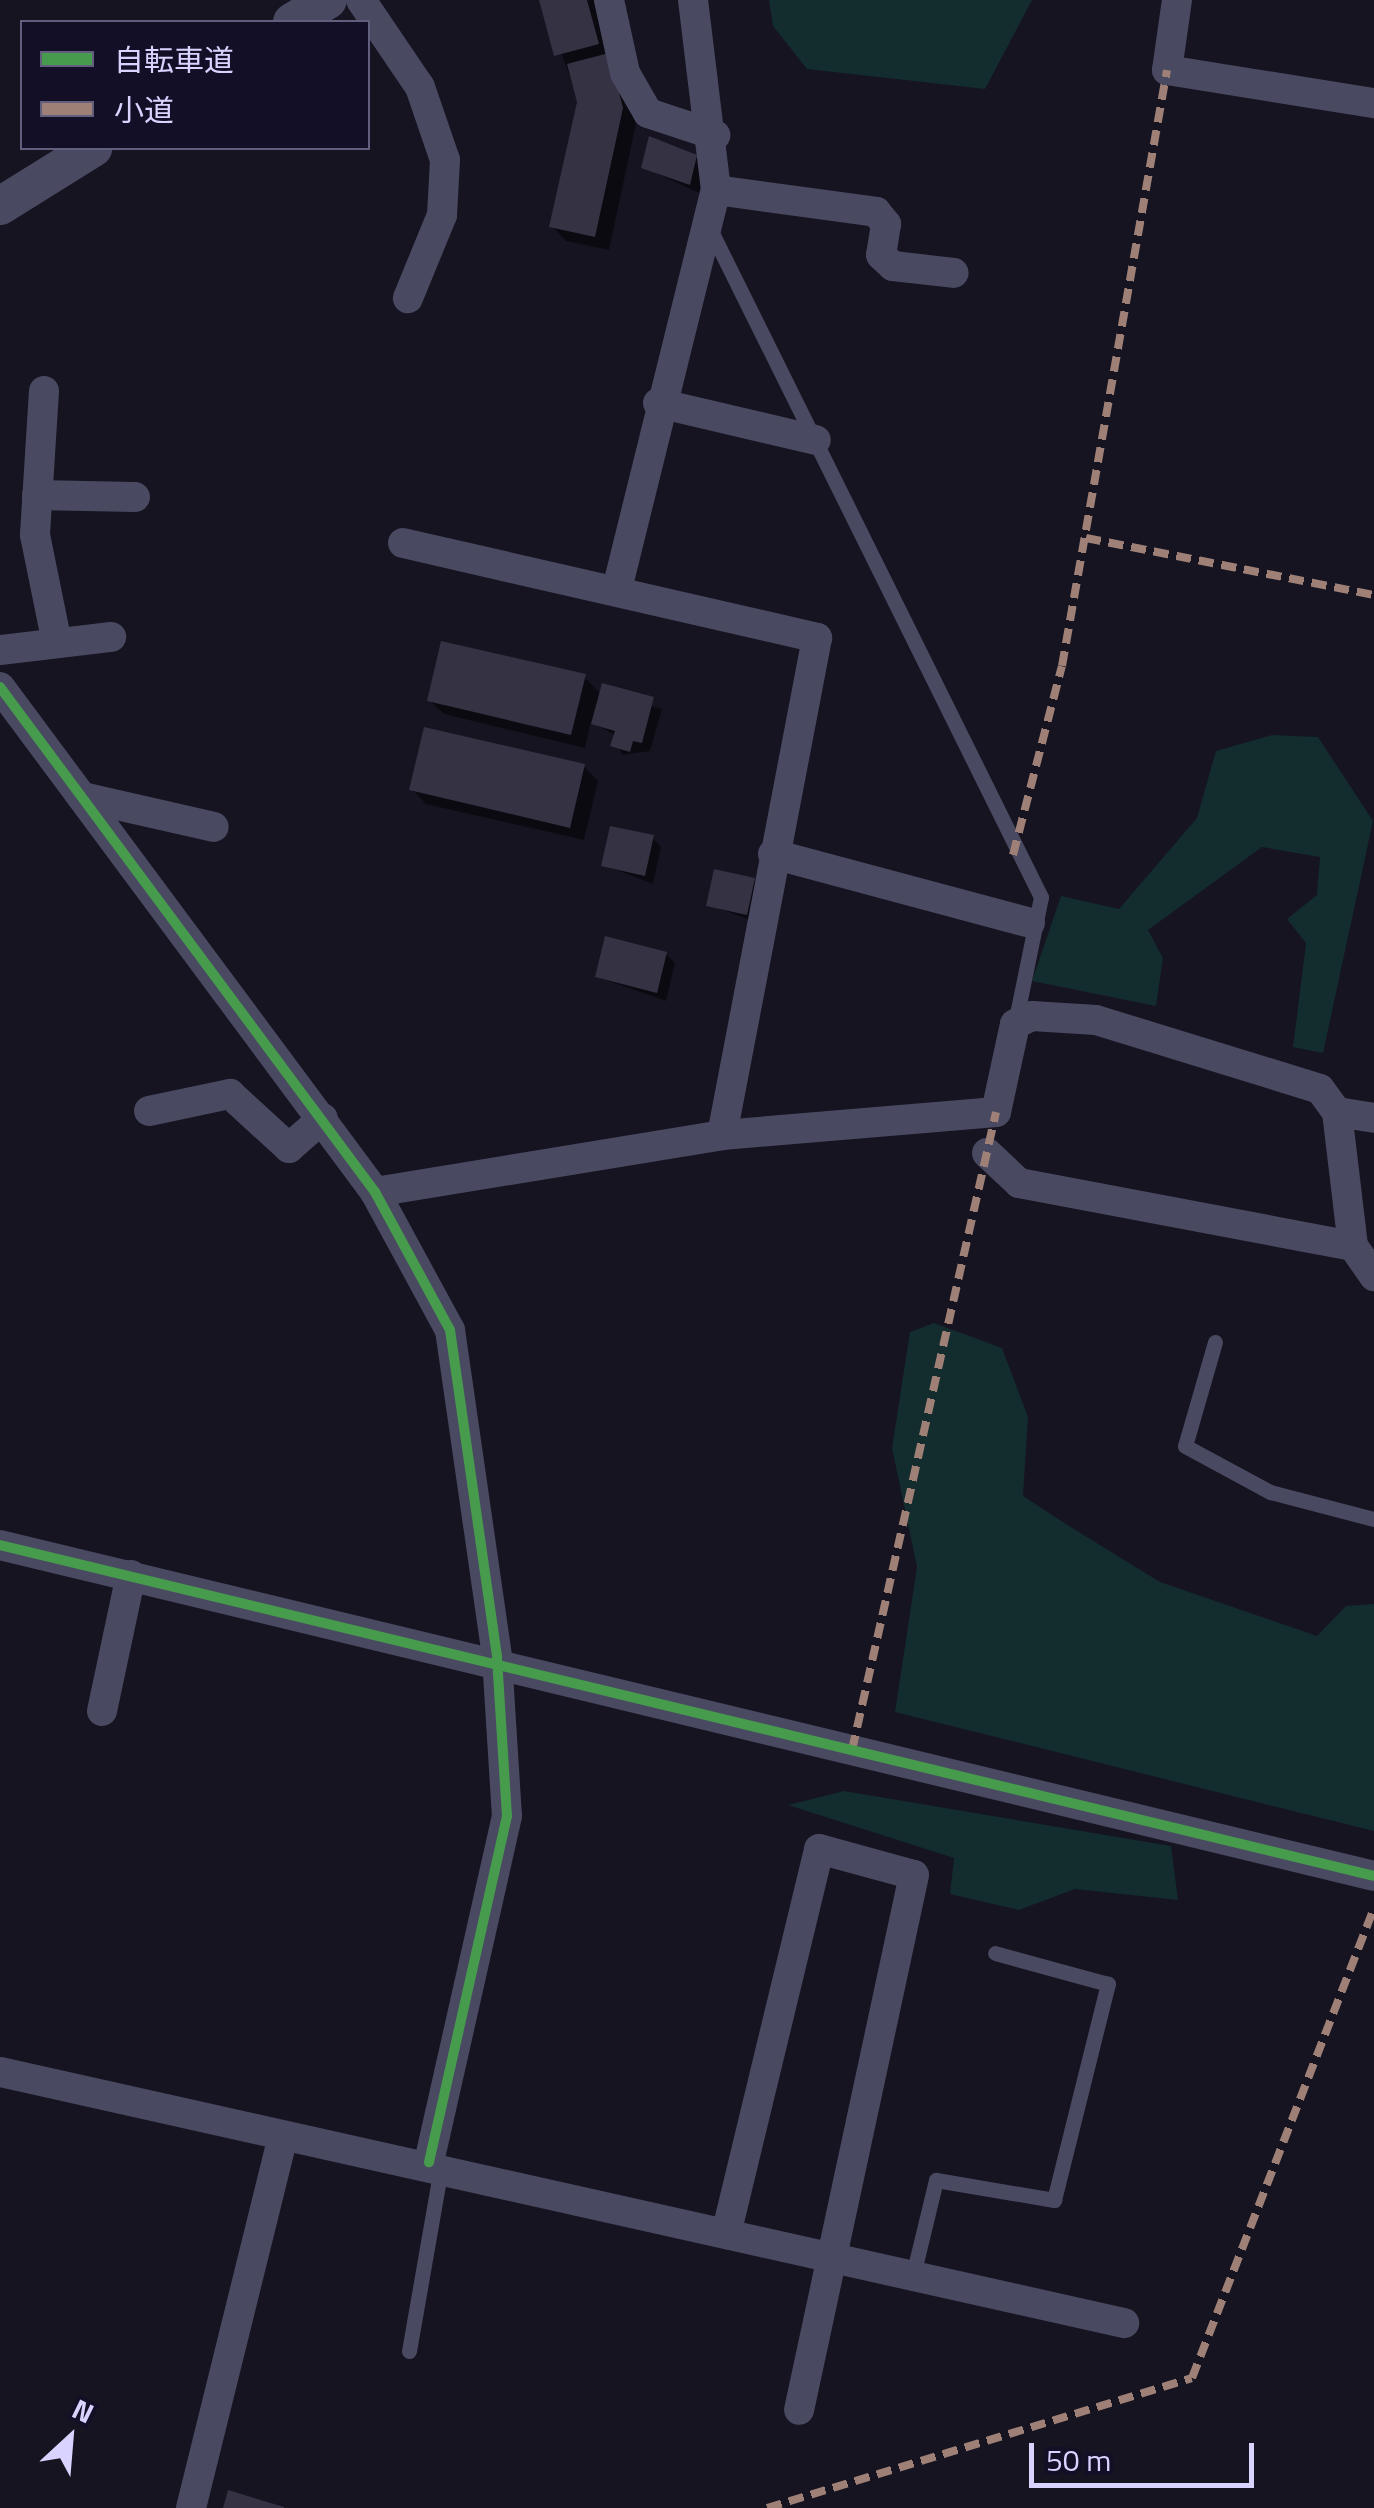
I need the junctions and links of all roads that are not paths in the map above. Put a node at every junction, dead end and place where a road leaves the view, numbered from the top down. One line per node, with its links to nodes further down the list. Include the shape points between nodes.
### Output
1 (328, 0): 6 (street)
2 (361, 0): 14 (street, via 420,87 445,160 442,215)
3 (609, 0): 8 (street, via 625,72 648,113)
4 (693, 0): 8 (street)
5 (1177, 0): 7 (street, via 1167,70)
6 (295, 20)
7 (1374, 103)
8 (714, 136): 10 (street)
9 (90, 150): 11 (street)
10 (716, 190): 12 (street); 13 (street, via 876,212 886,224 882,255 892,266)
11 (0, 206)
12 (708, 224): 16 (street); 17 (lane)
13 (954, 273)
14 (408, 298)
15 (44, 391): 18 (street)
16 (658, 403): 17 (street); 21 (street)
17 (816, 440): 29 (lane, via 876,580 1041,898)
18 (37, 495): 19 (street); 23 (street, via 34,535)
19 (135, 497)
20 (403, 543): 21 (street)
21 (617, 589): 28 (street, via 817,638)
22 (111, 637): 23 (street)
23 (57, 642): 24 (street)
24 (0, 650)
25 (0, 688): 26 (street)
26 (82, 797): 27 (street); 33 (street)
27 (214, 827)
28 (773, 854): 29 (street); 35 (street)
29 (1030, 923): 30 (lane)
30 (1015, 1024): 32 (street, via 1032,1016 1096,1020 1171,1040 1320,1088); 35 (street, via 996,1112)
31 (149, 1111): 33 (street, via 230,1094 289,1148)
32 (1337, 1112): 34 (street); 38 (street)
33 (323, 1118): 37 (street)
34 (1374, 1118)
35 (722, 1135): 37 (street)
36 (987, 1154): 38 (street, via 1019,1182)
37 (375, 1192): 44 (street, via 450,1330)
38 (1352, 1246): 39 (street)
39 (1374, 1276)
40 (1215, 1342): 41 (lane, via 1184,1446 1270,1492)
41 (1374, 1519)
42 (0, 1545): 43 (street)
43 (131, 1575): 44 (street); 45 (street)
44 (498, 1658): 46 (street); 50 (street, via 507,1816)
45 (102, 1712)
46 (1374, 1876)
47 (995, 1953): 53 (lane, via 1108,1984 1054,2200 936,2180)
48 (0, 2072): 49 (street)
49 (282, 2136): 50 (street); 57 (street)
50 (435, 2164): 51 (street); 55 (lane)
51 (728, 2230): 52 (street); 52 (street, via 818,1849 914,1875)
52 (832, 2253): 53 (street); 56 (street)
53 (913, 2275): 54 (street)
54 (1124, 2323)
55 (408, 2351)
56 (799, 2410)
57 (191, 2508)

